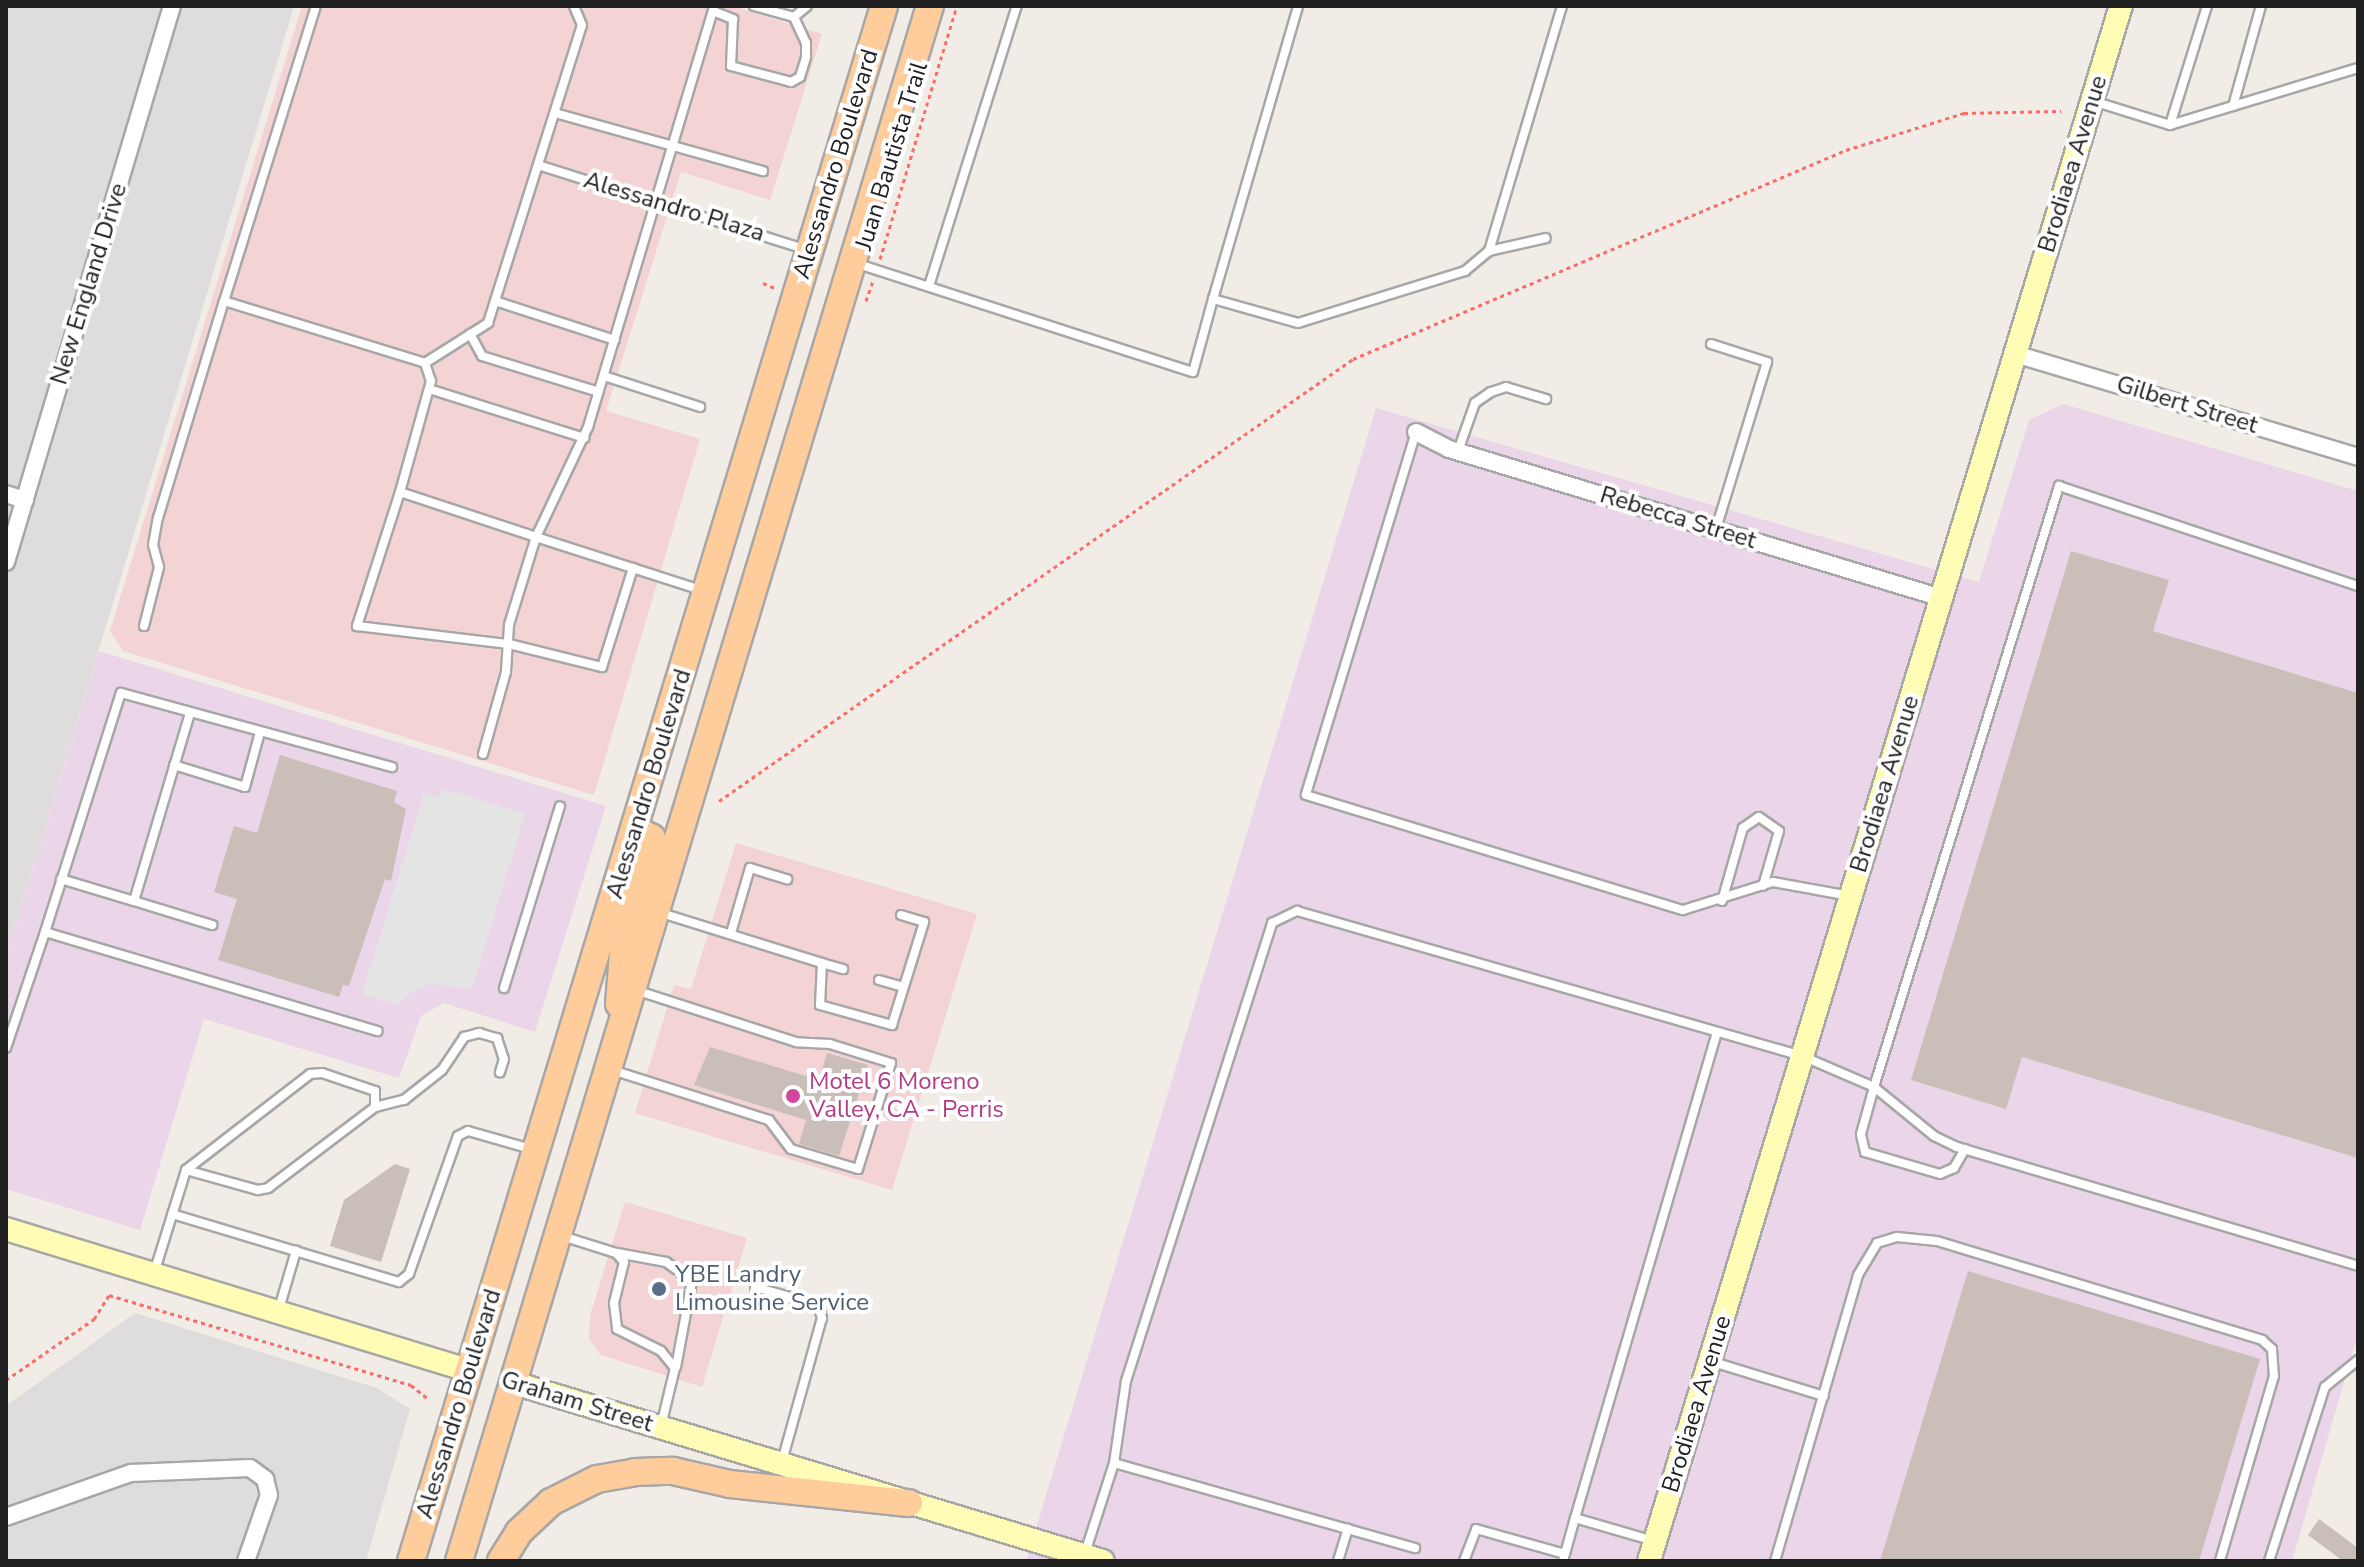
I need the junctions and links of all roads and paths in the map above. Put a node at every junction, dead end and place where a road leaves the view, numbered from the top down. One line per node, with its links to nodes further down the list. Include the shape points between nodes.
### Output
1 (172, 6): 53 (street, New England Drive)
2 (316, 6): 34 (lane)
3 (574, 6): 21 (lane, via 582,25)
4 (754, 6): 16 (lane)
5 (807, 6): 16 (lane)
6 (884, 6): 28 (main road, Alessandro Boulevard)
7 (930, 6): 30 (main road, Alessandro Boulevard)
8 (957, 6): 31 (path, Juan Bautista Trail)
9 (1017, 6): 32 (lane)
10 (1298, 6): 33 (lane)
11 (1562, 6): 29 (lane)
12 (2121, 6): 18 (street, Brodiaea Avenue)
13 (2207, 6): 22 (lane)
14 (2261, 6): 19 (lane)
15 (713, 9): 16 (lane, via 733,19 731,66 791,82 800,77 806,57 806,43); 23 (lane)
16 (794, 17)
17 (2358, 68): 19 (lane)
18 (2092, 101): 22 (lane); 40 (street, Brodiaea Avenue)
19 (2233, 106): 22 (lane)
20 (2061, 111): 68 (path, via 1964,113 1846,150 1353,359)
21 (555, 113): 23 (lane); 24 (lane)
22 (2170, 125)
23 (673, 147): 25 (lane); 26 (lane)
24 (538, 165): 26 (lane, Alessandro Plaza); 35 (lane)
25 (763, 171)
26 (657, 201): 28 (lane, Alessandro Plaza); 38 (lane)
27 (1546, 238): 29 (lane)
28 (809, 250): 30 (main road); 59 (main road, Alessandro Boulevard)
29 (1489, 251): 33 (lane, via 1465,271 1298,323)
30 (850, 262): 31 (lane); 77 (main road, Alessandro Boulevard)
31 (876, 270): 32 (lane); 36 (path, Juan Bautista Trail)
32 (929, 286): 33 (lane, via 1193,372)
33 (1213, 299)
34 (224, 301): 41 (lane); 61 (lane, via 158,518 153,545 159,567)
35 (495, 301): 37 (lane, via 488,323); 38 (lane)
36 (865, 305)
37 (470, 334): 41 (lane); 44 (lane, via 482,356)
38 (615, 340): 42 (lane)
39 (1711, 344): 54 (lane, via 1767,362)
40 (2015, 354): 50 (street, Gilbert Street); 60 (street, Brodiaea Avenue)
41 (425, 363): 43 (lane)
42 (604, 376): 44 (lane); 46 (lane)
43 (429, 389): 48 (lane); 51 (lane)
44 (599, 392): 48 (lane)
45 (1546, 399): 49 (lane, via 1506,387 1491,392 1475,403)
46 (700, 407)
47 (1416, 432): 49 (street, Rebecca Street); 76 (lane, via 1306,795 1683,910)
48 (584, 438): 55 (lane)
49 (1458, 451): 54 (street, Rebecca Street)
50 (2358, 457)
51 (400, 492): 55 (lane); 62 (lane, via 357,626)
52 (6, 494): 53 (street)
53 (25, 500): 56 (street, New England Drive)
54 (1716, 529): 60 (street, Rebecca Street)
55 (536, 537): 57 (lane); 62 (lane, via 509,625)
56 (6, 562)
57 (633, 568): 59 (lane); 62 (lane, via 602,667)
58 (2358, 586): 95 (lane, via 2059,486)
59 (706, 592): 70 (main road, Alessandro Boulevard)
60 (1942, 598): 74 (street, Brodiaea Avenue)
61 (144, 626)
62 (509, 644): 65 (lane)
63 (190, 713): 64 (lane); 66 (lane); 71 (lane, via 121,693)
64 (260, 732): 66 (lane, via 245,787); 67 (lane)
65 (483, 754)
66 (174, 765): 75 (lane)
67 (392, 767)
68 (719, 801)
69 (560, 806): 86 (lane)
70 (636, 829): 90 (main road, via 655,846 623,953); 98 (main road, Alessandro Boulevard)
71 (61, 879): 75 (lane); 80 (lane)
72 (787, 879): 81 (lane, via 750,868)
73 (1763, 886): 74 (lane, via 1773,882); 76 (lane); 76 (lane, via 1779,831 1759,817 1743,828)
74 (1851, 896): 92 (street, Brodiaea Avenue)
75 (134, 901): 79 (lane)
76 (1722, 901)
77 (657, 912): 81 (lane); 87 (main road, Alessandro Boulevard)
78 (901, 915): 85 (lane, via 924,922)
79 (212, 925)
80 (45, 932): 88 (lane); 91 (lane)
81 (731, 933): 82 (lane)
82 (822, 963): 83 (lane); 85 (lane, via 820,1005 892,1025)
83 (843, 969)
84 (879, 980): 85 (lane)
85 (903, 987)
86 (504, 988)
87 (634, 990): 90 (main road, Alessandro Boulevard); 93 (lane, via 796,1042 830,1044 891,1063 858,1169 791,1149 769,1120)
88 (378, 1031)
89 (1717, 1032): 92 (lane); 118 (lane, via 1297,911 1272,923 1126,1381); 122 (lane)
90 (619, 1040): 93 (main road, Alessandro Boulevard)
91 (6, 1048)
92 (1802, 1056): 95 (lane); 109 (street, Brodiaea Avenue)
93 (610, 1069): 102 (main road, Alessandro Boulevard)
94 (500, 1072): 96 (lane, via 504,1059 497,1038 479,1033 464,1037 442,1070 404,1100)
95 (1874, 1087): 97 (lane, via 1934,1136); 97 (lane, via 1861,1134 1865,1152 1940,1174 1954,1168)
96 (375, 1107): 99 (lane, via 268,1188 258,1190); 99 (lane, via 375,1091 322,1073 310,1074)
97 (1965, 1149): 105 (lane)
98 (536, 1151): 103 (lane, via 468,1131 458,1136 406,1280 377,1277); 112 (main road, Alessandro Boulevard)
99 (186, 1170): 100 (lane)
100 (172, 1214): 103 (lane); 106 (lane)
101 (6, 1229): 106 (street, Graham Street)
102 (559, 1235): 104 (lane); 114 (main road, Alessandro Boulevard)
103 (296, 1251): 108 (lane)
104 (616, 1253): 111 (lane, via 624,1262 614,1303 617,1329 661,1351); 111 (lane, via 666,1262 692,1281)
105 (2358, 1266)
106 (154, 1274): 108 (street, Graham Street)
107 (755, 1287): 119 (lane, via 818,1305 822,1318)
108 (278, 1312): 112 (street, Graham Street)
109 (1710, 1360): 115 (lane); 125 (street, Brodiaea Avenue)
110 (2358, 1360): 136 (lane, via 2325,1387)
111 (675, 1368): 117 (lane)
112 (470, 1371): 114 (main road, Graham Street); 129 (main road, Alessandro Boulevard)
113 (6, 1380): 116 (path, via 94,1319 109,1295 411,1385)
114 (514, 1383): 117 (street, Graham Street); 130 (main road, Alessandro Boulevard)
115 (1824, 1396): 134 (lane); 135 (lane, via 1858,1275 1877,1243 1897,1237 1937,1241 2262,1340 2277,1362)
116 (427, 1398)
117 (661, 1427): 119 (street, Graham Street)
118 (1114, 1463): 123 (lane); 127 (lane)
119 (781, 1464): 120 (street, Graham Street)
120 (909, 1503): 127 (street, Graham Street); 131 (main road, via 730,1484 673,1471 635,1472 597,1479 551,1502 519,1532)
121 (6, 1517): 128 (street, via 131,1473 250,1468 265,1479 269,1495)
122 (1575, 1518): 125 (lane); 126 (lane)
123 (1348, 1529): 124 (lane); 132 (lane)
124 (1415, 1548)
125 (1652, 1551)
126 (1564, 1558): 133 (lane, via 1476,1529)
127 (1091, 1559)
128 (246, 1561)
129 (411, 1561)
130 (459, 1561)
131 (501, 1561)
132 (1338, 1561)
133 (1464, 1561)
134 (1775, 1561)
135 (2220, 1561)
136 (2269, 1561)

